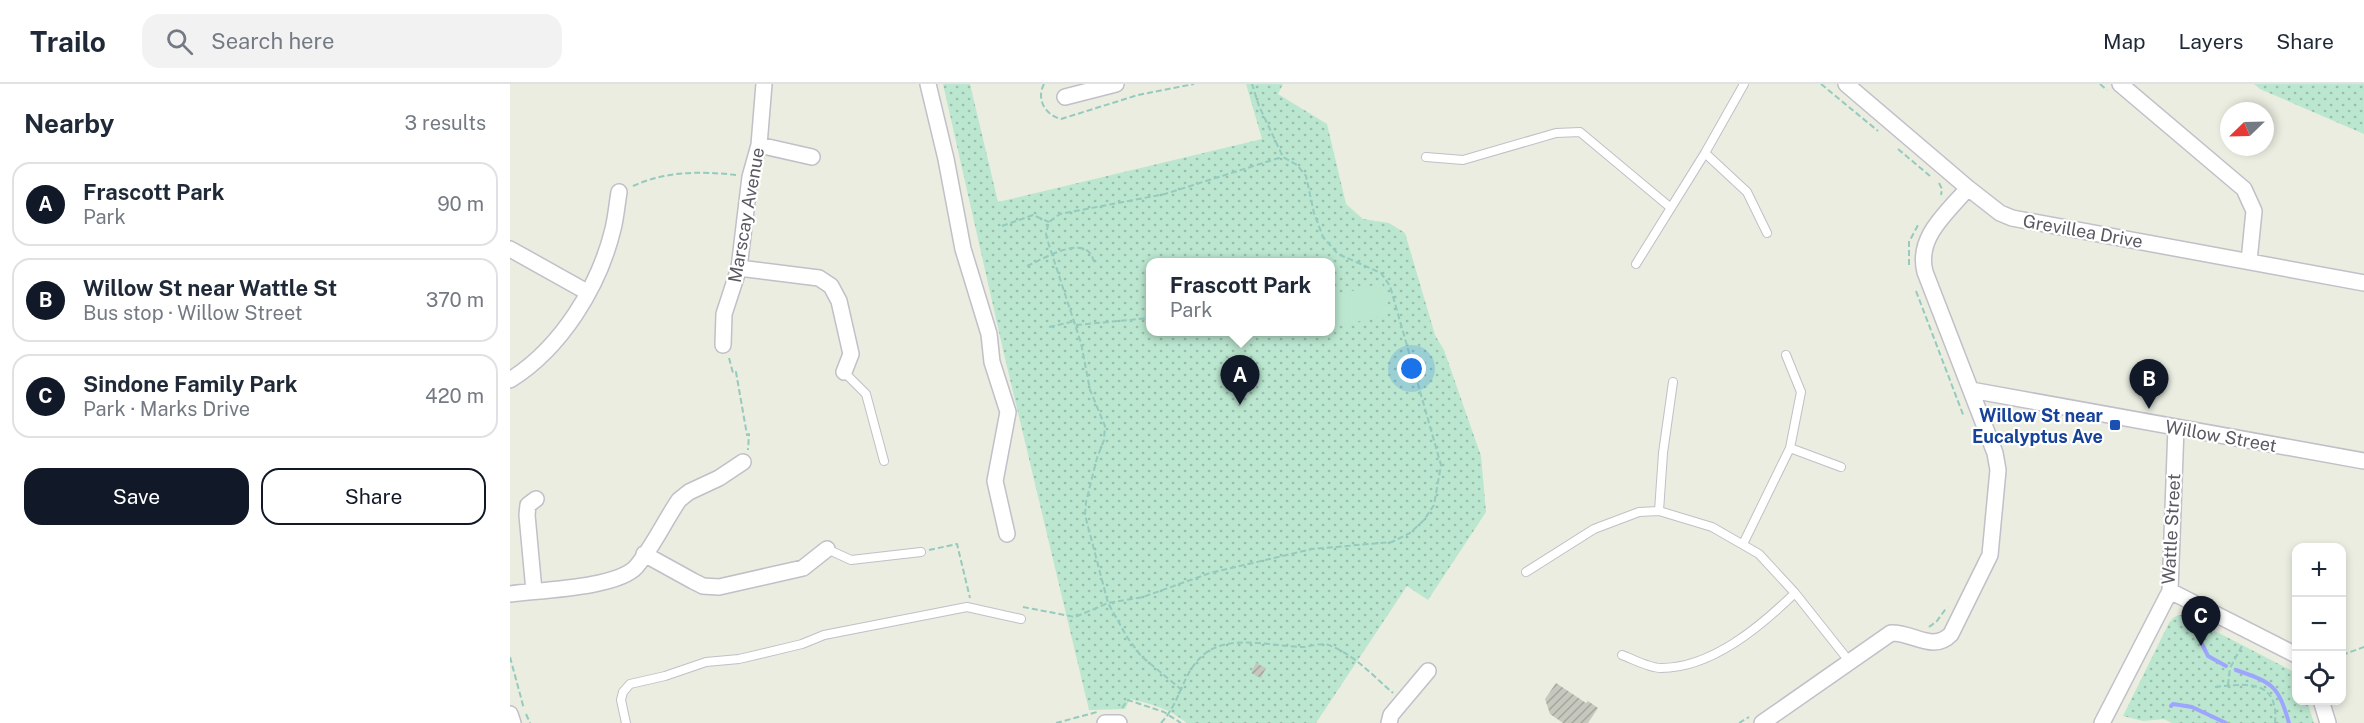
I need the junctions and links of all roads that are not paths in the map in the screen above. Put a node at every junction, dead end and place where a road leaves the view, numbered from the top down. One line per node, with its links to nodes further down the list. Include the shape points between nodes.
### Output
1 (764, 84): 8 (street, Marscay Avenue)
2 (928, 84): 36 (street, via 963,249 1008,412 995,481)
3 (1116, 84): 7 (street)
4 (1744, 84): 9 (lane)
5 (1846, 84): 12 (street, Grevillea Drive)
6 (2114, 88): 17 (street, via 2244,189 2254,211)
7 (1065, 97)
8 (759, 145): 10 (street); 19 (street, Marscay Avenue, via 750,177)
9 (1705, 153): 14 (lane); 15 (lane, via 1747,192)
10 (812, 157)
11 (1426, 158): 14 (lane, via 1463,160 1556,133 1580,132)
12 (1968, 188): 17 (street, Grevillea Drive, via 2012,218); 27 (street, via 1929,236 1922,254 1925,272)
13 (619, 192): 21 (street, via 602,265)
14 (1671, 208): 18 (lane)
15 (1767, 233)
16 (510, 249): 21 (street)
17 (2249, 261): 20 (street, Grevillea Drive)
18 (1636, 264)
19 (740, 268): 22 (street, Marscay Avenue, via 724,314); 24 (street, via 819,278 831,286 839,301 851,354)
20 (2364, 283)
21 (587, 292): 25 (street, via 572,321)
22 (723, 345)
23 (1786, 355): 29 (lane, via 1802,392)
24 (844, 372): 30 (lane, via 866,394)
25 (510, 380)
26 (1673, 382): 35 (lane)
27 (1971, 390): 28 (street, Willow Street); 49 (street, via 1998,470 1992,540 1984,568 1944,641 1935,643 1891,633)
28 (2176, 428): 31 (street, Willow Street); 43 (street, Wattle Street)
29 (1790, 448): 33 (lane); 37 (lane)
30 (884, 461)
31 (2364, 461)
32 (743, 462): 40 (street, via 679,500)
33 (1841, 467)
34 (536, 500): 42 (street, via 528,505 527,515)
35 (1659, 511): 37 (lane, via 1712,527); 41 (lane, via 1639,512 1594,530)
36 (1007, 534)
37 (1743, 544): 44 (lane, via 1759,554)
38 (827, 549): 39 (lane, via 851,560); 40 (street, via 803,568 719,587 704,586)
39 (921, 552)
40 (645, 554): 42 (street, via 632,570 614,580)
41 (1526, 572)
42 (534, 591): 45 (street)
43 (2170, 591): 47 (street); 60 (street, Wattle Street)
44 (1795, 593): 48 (lane, via 1735,643 1694,662 1660,668); 49 (lane)
45 (510, 594)
46 (1021, 619): 56 (lane, via 968,607 693,666 630,684 621,699)
47 (2292, 653)
48 (1622, 654)
49 (1849, 661): 54 (street)
50 (1428, 671): 59 (street)
51 (2323, 705): 61 (street)
52 (510, 714): 55 (street)
53 (1759, 717): 54 (street)
54 (1783, 717)
55 (513, 723)
56 (626, 723)
57 (1105, 723): 58 (street)
58 (1119, 723)
59 (1389, 723)
60 (2102, 723)
61 (2328, 723)

